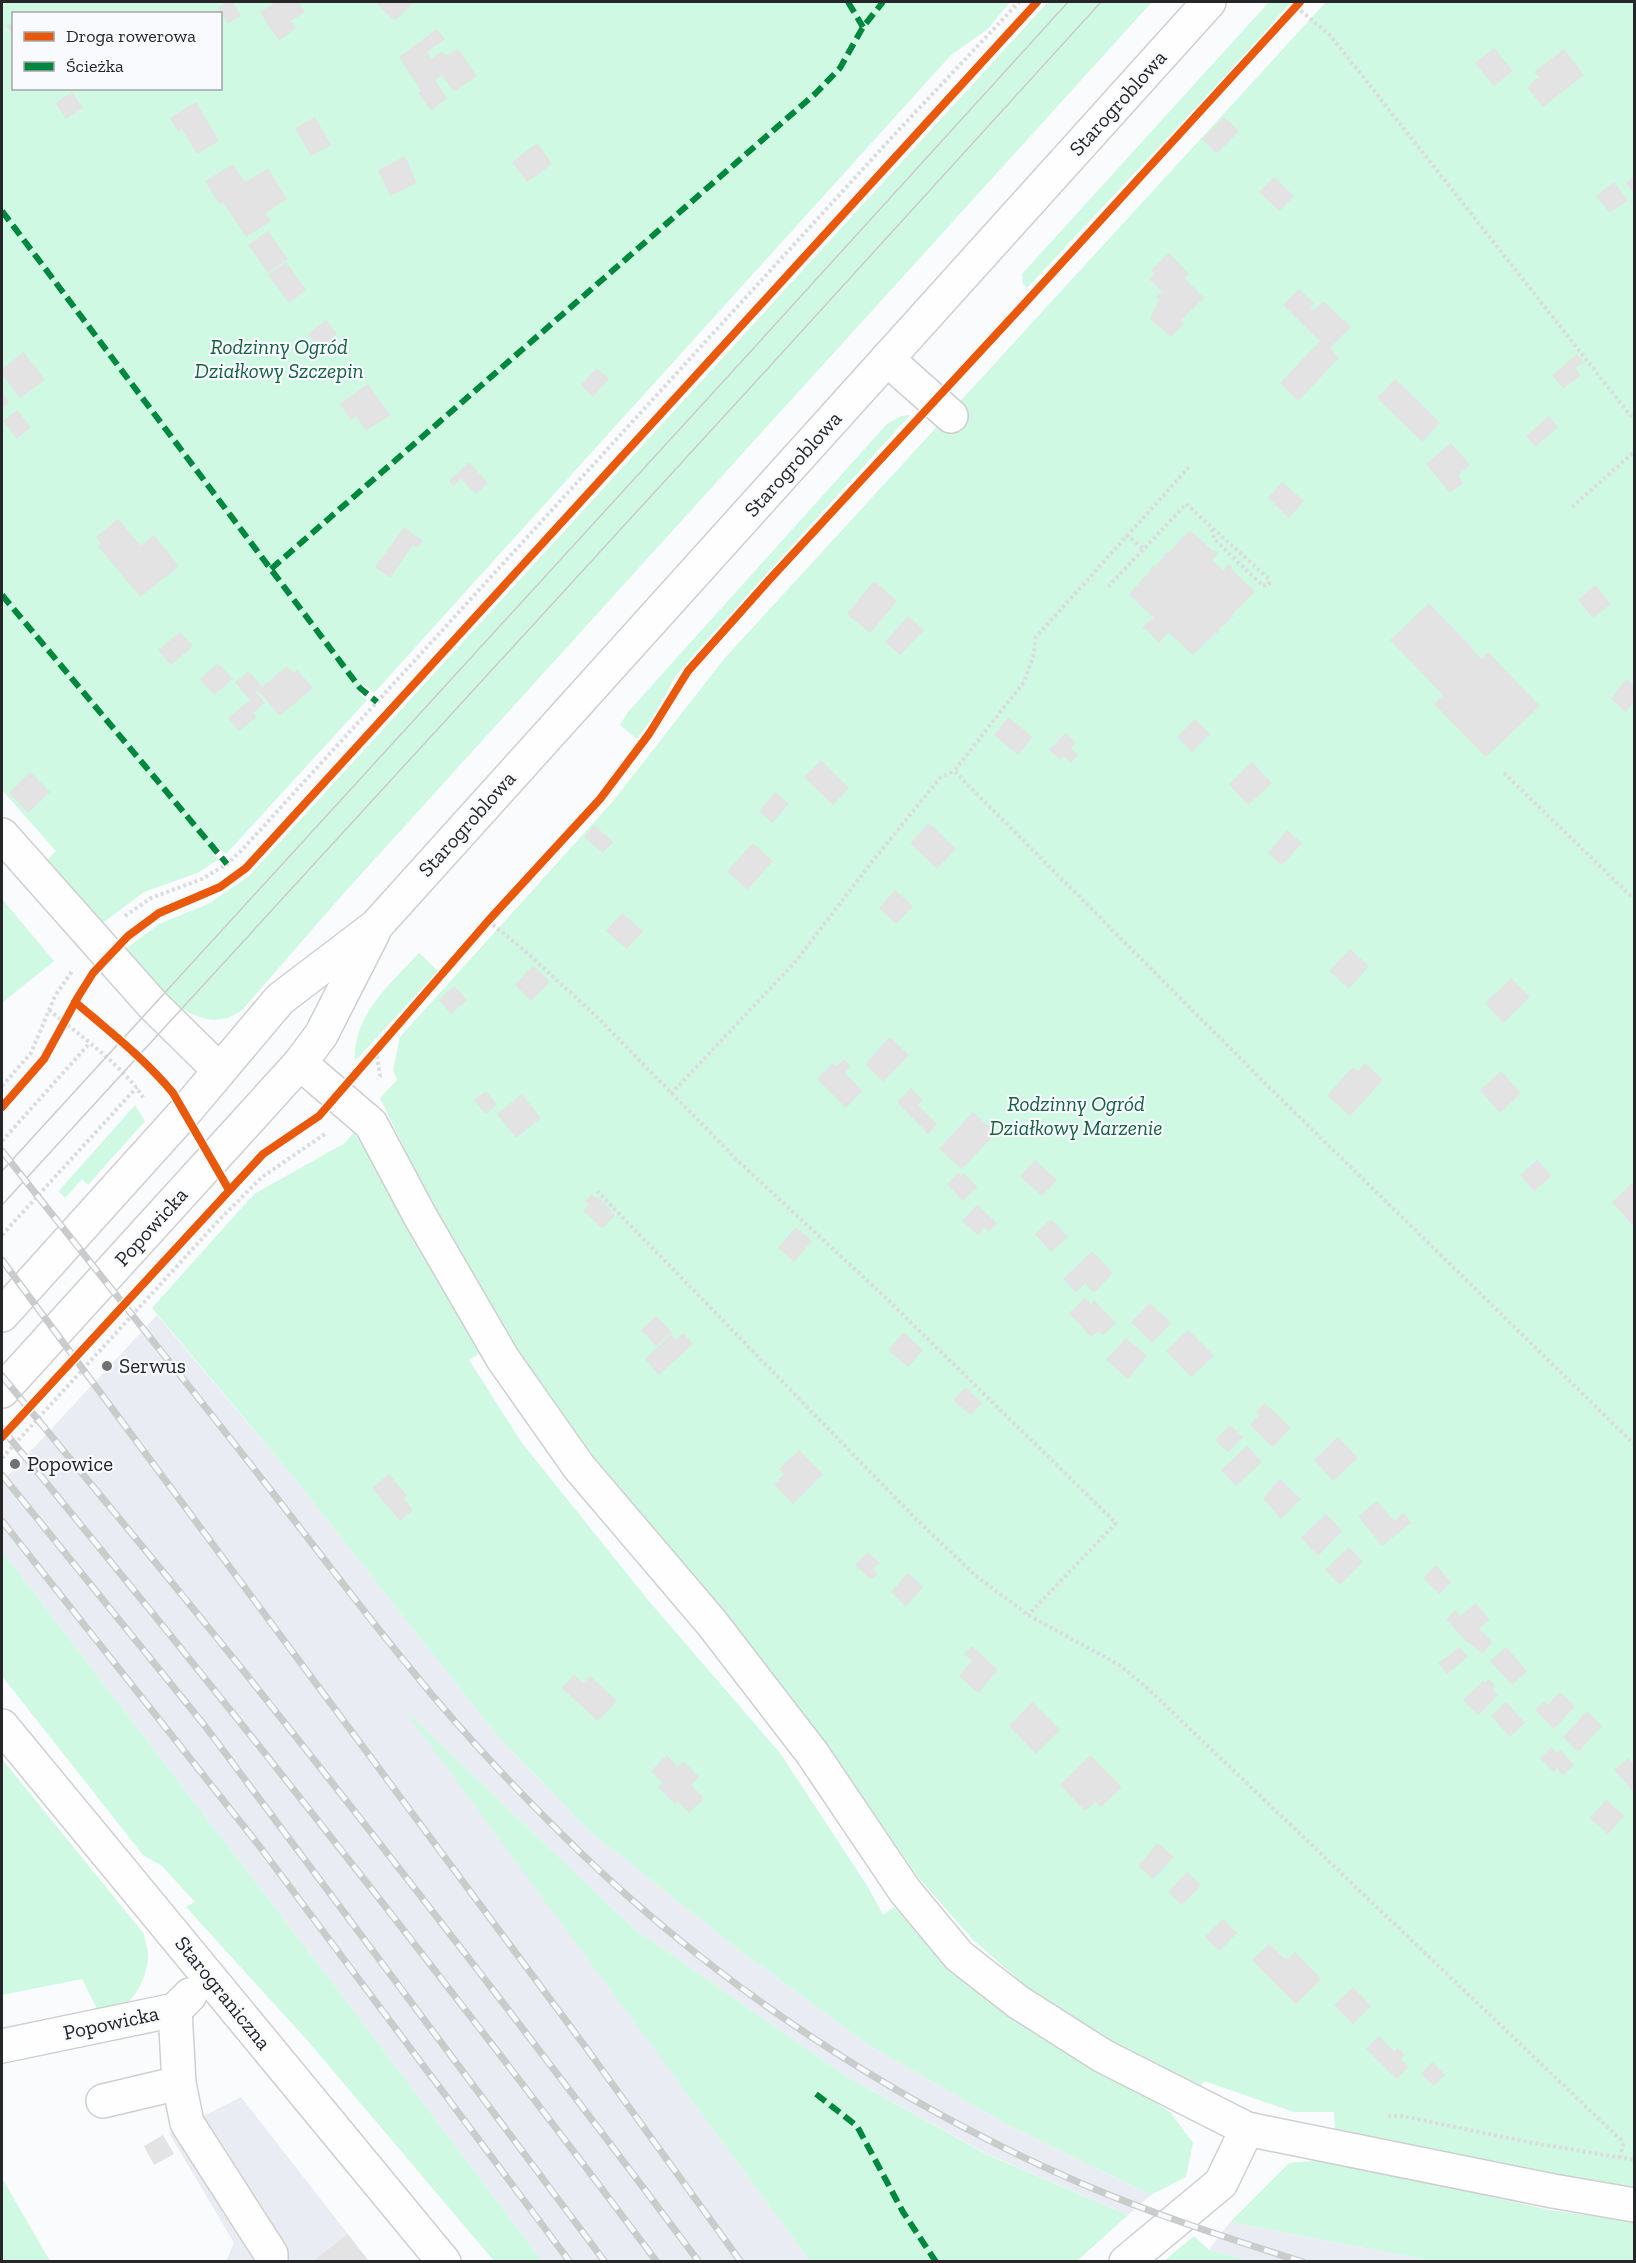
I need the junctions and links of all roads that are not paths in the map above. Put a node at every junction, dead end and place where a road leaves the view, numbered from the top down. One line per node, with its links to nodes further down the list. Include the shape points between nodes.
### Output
1 (1209, 2): 2 (street, Starogroblowa)
2 (887, 359): 3 (street); 5 (street, Starogroblowa)
3 (951, 416)
4 (2, 835): 7 (street, via 158,1011)
5 (376, 926): 6 (street, Starogroblowa, via 321,1035); 7 (street, Starogroblowa, via 280,999)
6 (300, 1063): 9 (street, Popowicka); 16 (street, via 371,1124 503,1359 579,1467 711,1622 812,1753 905,1891 959,1956 1018,2002 1103,2056)
7 (219, 1070): 8 (street)
8 (2, 1315)
9 (2, 1391)
10 (2, 1726): 11 (street, Starograniczna)
11 (208, 1976): 12 (street, Popowicka); 19 (street, Starograniczna)
12 (175, 2010): 13 (street, Popowicka); 14 (street)
13 (2, 2046)
14 (179, 2083): 15 (street); 18 (street, via 187,2123 270,2254)
15 (103, 2101)
16 (1247, 2129): 17 (street, via 1553,2192); 20 (street, via 1221,2183)
17 (1635, 2205)
18 (271, 2262)
19 (444, 2262)
20 (1126, 2262)

